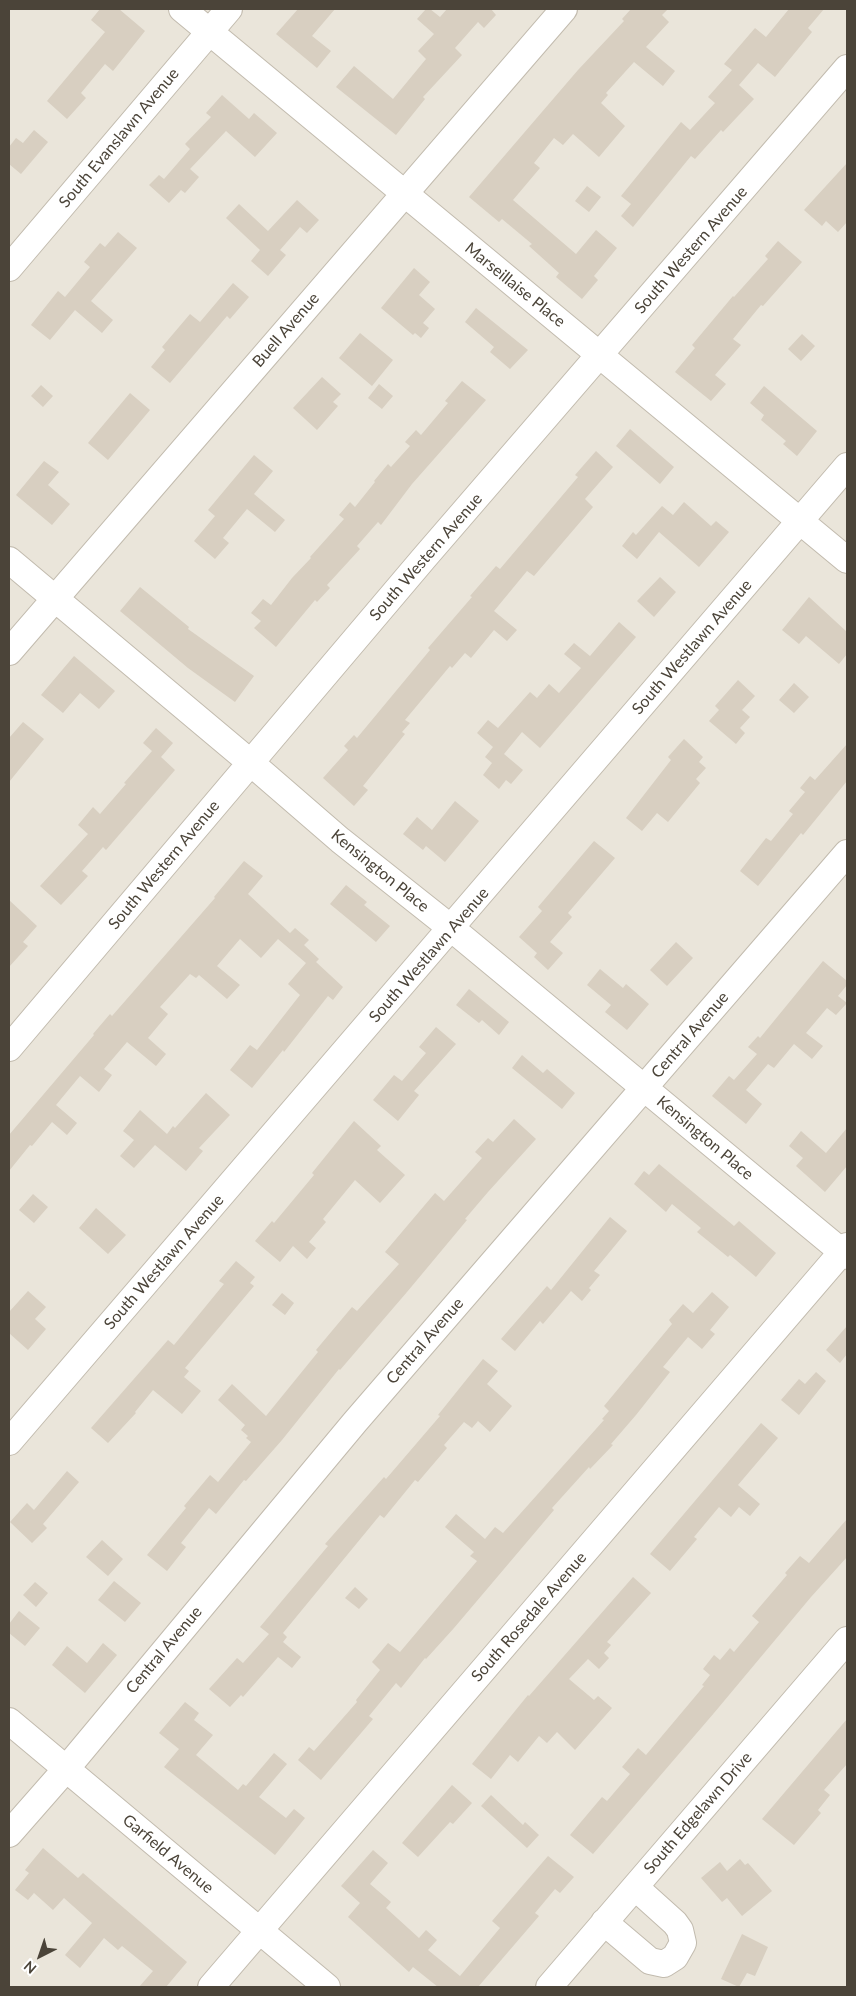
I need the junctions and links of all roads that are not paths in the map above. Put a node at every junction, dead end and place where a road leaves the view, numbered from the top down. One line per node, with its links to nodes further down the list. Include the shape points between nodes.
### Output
1 (182, 9): 4 (street, Marseillaise Place)
2 (229, 9): 4 (street, South Evanslawn Avenue)
3 (564, 9): 6 (street, Buell Avenue)
4 (210, 32): 6 (street, Marseillaise Place); 7 (street, South Evanslawn Avenue)
5 (847, 68): 8 (street, South Western Avenue)
6 (404, 193): 8 (street, Marseillaise Place); 13 (street, Buell Avenue)
7 (9, 268)
8 (601, 355): 10 (street, Marseillaise Place); 15 (street, South Western Avenue)
9 (847, 466): 10 (street, South Westlawn Avenue)
10 (800, 520): 12 (street, Marseillaise Place); 17 (street, South Westlawn Avenue)
11 (9, 560): 13 (street, Kensington Place)
12 (847, 560)
13 (54, 598): 14 (street, Buell Avenue); 15 (street, Kensington Place)
14 (9, 652)
15 (251, 763): 17 (street, Kensington Place, via 340,840); 18 (street, South Western Avenue)
16 (847, 852): 19 (street, Central Avenue)
17 (451, 928): 19 (street, Kensington Place); 21 (street, South Westlawn Avenue)
18 (9, 1048)
19 (644, 1089): 20 (street, Kensington Place); 24 (street, Central Avenue, via 355,1422)
20 (846, 1251): 28 (street, South Rosedale Avenue)
21 (9, 1442)
22 (847, 1640): 26 (street, South Edgelawn Drive)
23 (9, 1721): 24 (street, Garfield Avenue)
24 (66, 1769): 25 (street, Central Avenue); 28 (street, Garfield Avenue)
25 (9, 1834)
26 (635, 1886): 27 (street, South Edgelawn Drive); 27 (street, via 680,1930 683,1943 675,1957 664,1964 650,1961)
27 (604, 1922): 31 (street, South Edgelawn Drive)
28 (260, 1931): 29 (street, South Rosedale Avenue); 30 (street, Garfield Avenue)
29 (211, 1987)
30 (327, 1987)
31 (548, 1987)

